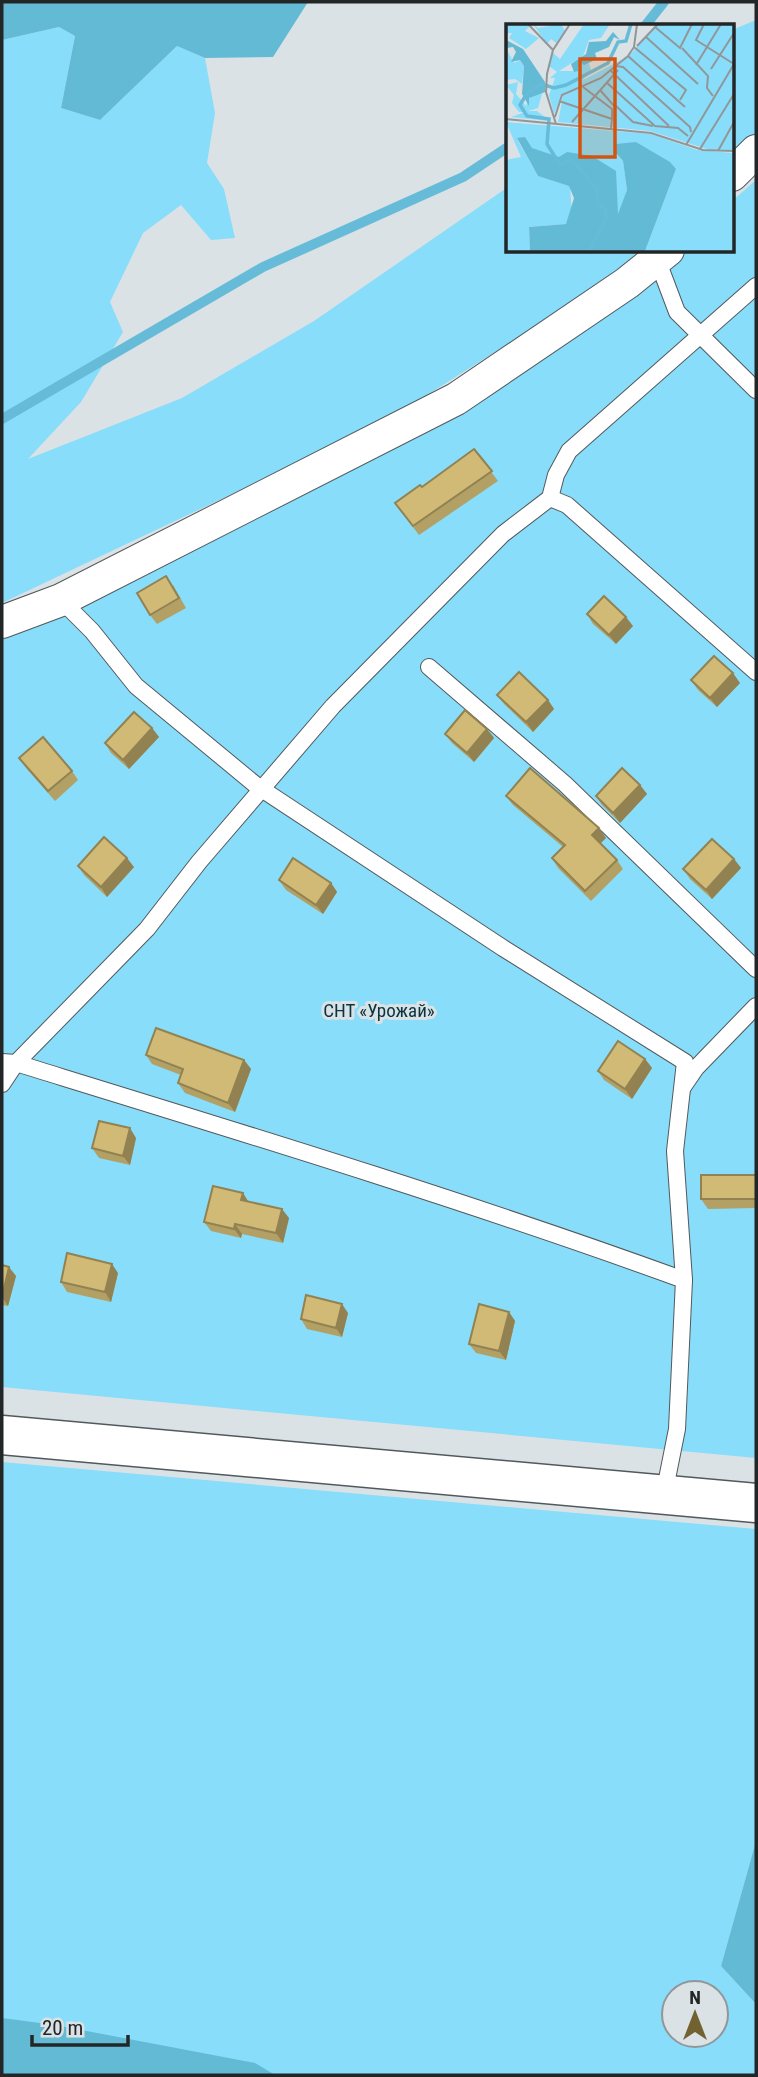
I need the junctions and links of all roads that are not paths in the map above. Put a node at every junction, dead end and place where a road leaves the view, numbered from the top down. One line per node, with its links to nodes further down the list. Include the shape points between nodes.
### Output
1 (663, 255): 3 (lane, via 677,312); 6 (street, via 456,399)
2 (756, 286): 3 (lane)
3 (700, 335): 4 (lane); 5 (lane, via 569,450)
4 (756, 390)
5 (550, 498): 9 (lane, via 567,505); 10 (lane, via 503,534 333,706)
6 (61, 600): 7 (street); 10 (lane, via 136,685)
7 (2, 622)
8 (429, 667): 11 (lane, via 565,784)
9 (756, 672)
10 (263, 789): 13 (lane, via 147,929); 15 (lane, via 685,1062)
11 (756, 969)
12 (756, 1006): 15 (lane)
13 (9, 1063): 14 (lane); 16 (lane, via 531,1225)
14 (2, 1084)
15 (682, 1088): 16 (lane, via 675,1151)
16 (684, 1280): 18 (lane, via 677,1429)
17 (2, 1435): 18 (street)
18 (664, 1494): 19 (street)
19 (756, 1503)

